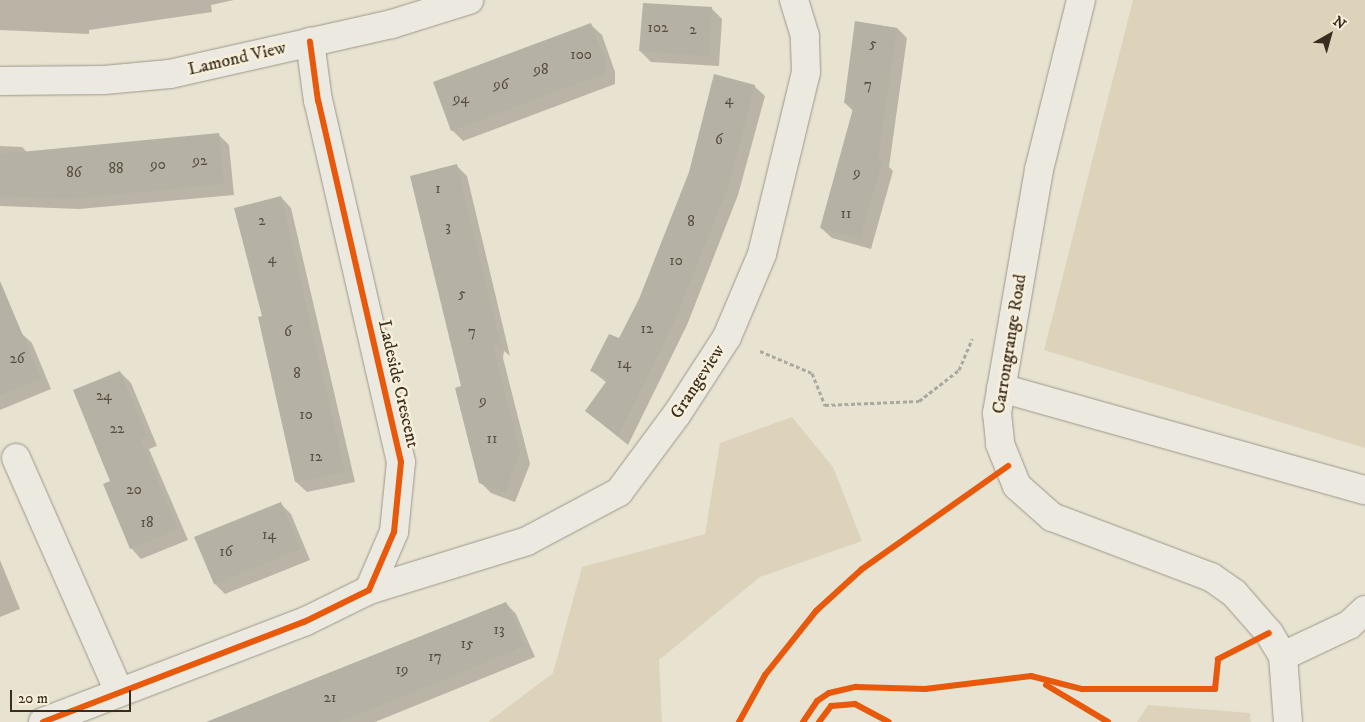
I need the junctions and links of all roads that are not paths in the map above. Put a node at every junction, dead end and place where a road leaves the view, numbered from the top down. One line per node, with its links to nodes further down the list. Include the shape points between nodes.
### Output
1 (470, 0): 4 (street, Lamond View, via 392,24)
2 (794, 0): 9 (street, Grangeview, via 804,36 806,72 762,254 727,337 677,414 619,492 527,541)
3 (1081, 0): 6 (street, Carrongrange Road, via 1040,170)
4 (310, 42): 5 (street, Lamond View, via 170,74 104,80); 9 (street, Ladeside Crescent, via 318,101 400,462 394,532)
5 (0, 81)
6 (1001, 388): 8 (street); 11 (street, Carrongrange Road, via 997,413 1000,444 1017,486 1034,504 1052,517 1211,577 1243,602)
7 (16, 458): 12 (street)
8 (1365, 490)
9 (370, 590): 12 (street, via 304,622)
10 (1365, 610): 11 (street, via 1349,625)
11 (1283, 656): 14 (street)
12 (119, 692): 13 (street)
13 (43, 722)
14 (1288, 722)

